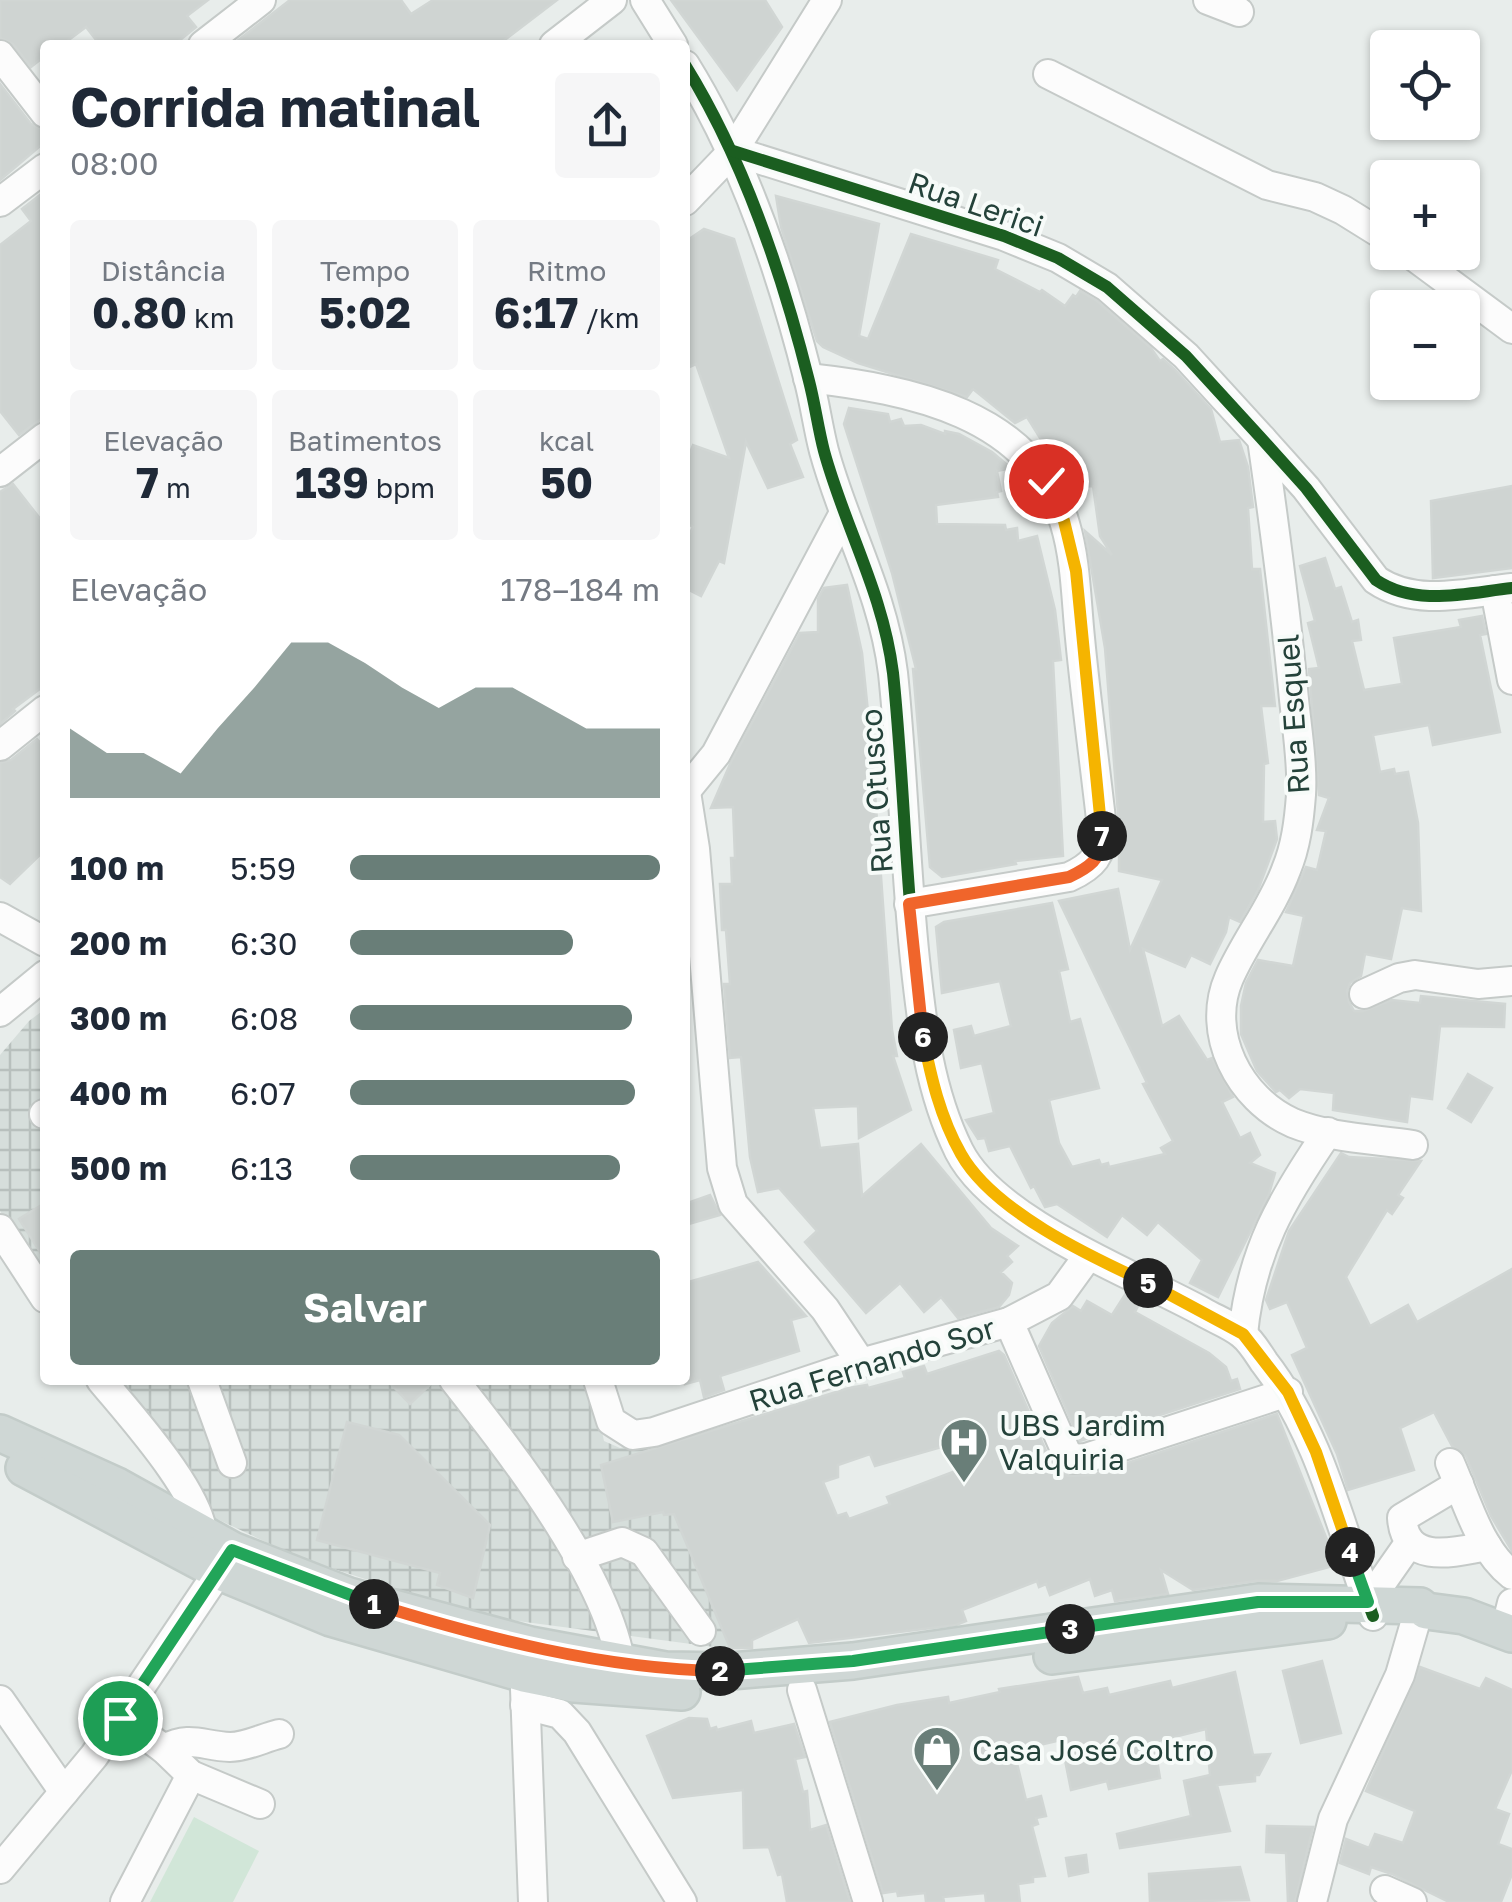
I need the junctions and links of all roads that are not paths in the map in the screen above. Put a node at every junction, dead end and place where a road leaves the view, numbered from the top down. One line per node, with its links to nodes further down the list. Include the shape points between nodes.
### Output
1 (261, 0): 7 (street)
2 (612, 0): 8 (street)
3 (645, 0): 9 (street)
4 (827, 0): 14 (street)
5 (1208, 0): 6 (street)
6 (1238, 12)
7 (209, 40)
8 (560, 40)
9 (670, 40)
10 (0, 55): 13 (street)
11 (690, 73): 14 (street, Rua Otusco)
12 (1048, 74): 18 (street, via 1267,185 1316,197)
13 (40, 107)
14 (732, 151): 16 (street); 21 (street, Rua Otusco); 22 (street, Rua Lerici, via 1058,258 1107,287 1173,344)
15 (40, 172): 17 (street)
16 (690, 196)
17 (0, 202)
18 (1370, 227)
19 (1432, 270): 20 (street)
20 (1512, 329)
21 (808, 378): 25 (street, Rua Otusco); 32 (street, via 936,403 1004,436 1046,481 1076,571 1102,828 1099,854 1069,877)
22 (1262, 438): 26 (street, Rua Lerici, via 1368,572 1390,589 1415,596); 39 (street, Rua Esquel, via 1302,781 1286,870 1227,982 1220,1026 1227,1054 1250,1090 1292,1122)
23 (40, 441): 24 (street)
24 (0, 472)
25 (844, 514): 30 (street, via 716,754); 32 (street, Rua Otusco, via 875,587 888,644)
26 (1503, 589): 27 (street)
27 (1512, 680)
28 (40, 714): 29 (street)
29 (0, 746)
30 (690, 786)
31 (690, 820): 46 (street, via 728,1194 825,1309)
32 (909, 904): 42 (street, Rua Otusco, via 935,1096 962,1156 1023,1216)
33 (0, 918): 34 (street)
34 (40, 939)
35 (40, 979): 38 (street)
36 (1512, 981): 37 (street, via 1478,984 1415,975)
37 (1364, 994)
38 (0, 1012)
39 (1328, 1132): 40 (street, Rua Esquel); 45 (street, via 1261,1246)
40 (1413, 1145)
41 (0, 1229): 43 (street)
42 (1088, 1256): 44 (street, Rua Fernando Sor, via 1059,1296); 45 (street, Rua Otusco)
43 (40, 1290)
44 (1010, 1322): 46 (street, Rua Fernando Sor); 51 (street, via 1072,1458)
45 (1243, 1334): 51 (street, Rua Otusco)
46 (861, 1364): 50 (street, Rua Fernando Sor, via 633,1435 611,1421)
47 (106, 1385): 57 (street, via 180,1480)
48 (204, 1385): 54 (street)
49 (458, 1385): 58 (street, via 516,1459)
50 (600, 1385)
51 (1288, 1392): 60 (street, Rua Otusco)
52 (0, 1433): 57 (main road, via 117,1486)
53 (0, 1458): 57 (main road)
54 (232, 1463)
55 (1410, 1542): 56 (street, via 1440,1555); 56 (street, via 1402,1518 1455,1474); 60 (street)
56 (1486, 1546): 59 (street)
57 (214, 1555): 64 (main road, via 330,1618); 68 (street)
58 (577, 1557): 63 (street, via 622,1542 644,1552); 65 (street, via 608,1620)
59 (1512, 1575)
60 (1371, 1609): 61 (main road); 65 (main road, via 1258,1602 853,1661); 66 (main road)
61 (1422, 1610): 62 (main road); 80 (street, via 1400,1675 1333,1819)
62 (1510, 1623)
63 (700, 1631)
64 (526, 1674): 65 (main road, via 574,1684); 77 (street); 78 (street, via 577,1732)
65 (622, 1676): 66 (main road, via 714,1693)
66 (802, 1690): 79 (street)
67 (0, 1700): 72 (street)
68 (120, 1718): 70 (street); 72 (street)
69 (279, 1734): 70 (street, via 243,1746 188,1740)
70 (164, 1749): 71 (street)
71 (191, 1776): 73 (street); 76 (street)
72 (64, 1792): 74 (street)
73 (260, 1804)
74 (0, 1869)
75 (1385, 1890): 81 (street)
76 (126, 1902)
77 (534, 1902)
78 (682, 1902)
79 (868, 1902)
80 (1312, 1902)
81 (1412, 1902)

